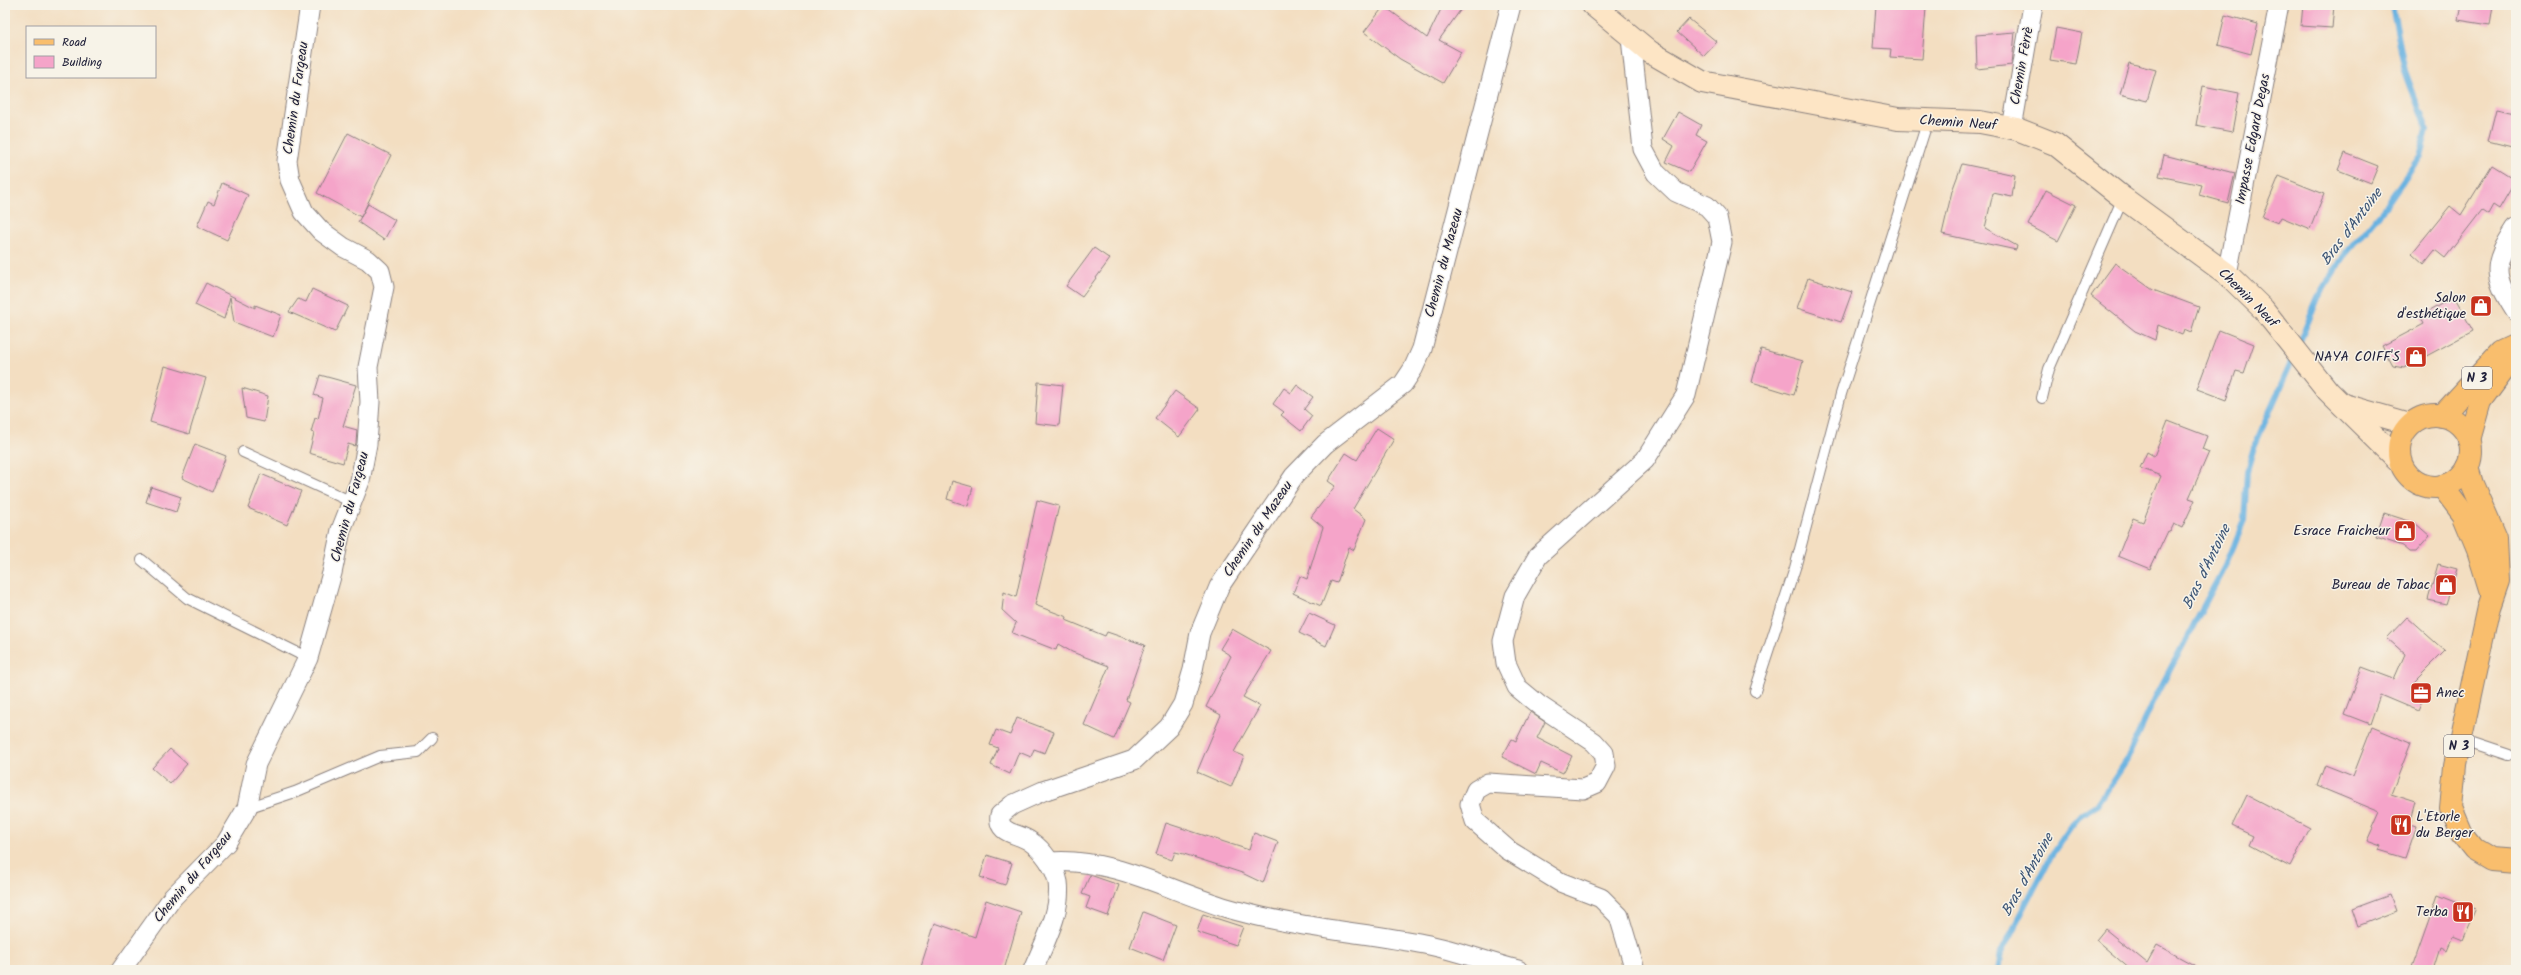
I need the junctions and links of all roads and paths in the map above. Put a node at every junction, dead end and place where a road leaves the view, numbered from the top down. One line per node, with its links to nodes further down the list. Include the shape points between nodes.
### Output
1 (310, 5): 24 (street, Chemin du Fargeau, via 287,161 290,180 304,212 321,231 343,247 368,260 380,271 384,287 368,367 370,402 367,444 360,481)
2 (1511, 5): 34 (street, Chemin du Mazeau, via 1422,349 1413,370 1403,384 1325,444 1294,476 1219,587 1207,610 1183,704 1156,741 1134,760 1043,791 1012,805 1000,815 999,823 1003,830 1030,841)
3 (1593, 5): 6 (main road, Chemin Neuf)
4 (2033, 5): 8 (street, Chemin Fèrrè)
5 (2279, 5): 11 (street, Impasse Edgard Degas)
6 (1631, 38): 7 (main road, Chemin Neuf, via 1702,82 1898,119); 38 (street, via 1643,149 1656,173 1676,192 1707,206 1717,217 1722,242 1686,395 1646,460 1538,556 1514,596 1503,641 1506,663 1517,687 1540,706 1594,742 1604,753 1606,766 1597,783 1583,789 1488,783 1476,790 1470,804 1476,821 1508,850 1560,882 1601,898 1619,916)
7 (1928, 120): 8 (main road, Chemin Neuf, via 1980,122); 28 (lane, via 1841,394 1795,568)
8 (2012, 128): 9 (main road, Chemin Neuf, via 2055,144)
9 (2123, 198): 11 (main road, Chemin Neuf); 15 (lane, via 2049,369)
10 (2516, 228): 12 (street, via 2506,244 2498,268 2501,288)
11 (2227, 274): 16 (main road, Chemin Neuf, via 2262,308)
12 (2516, 312)
13 (2516, 345): 17 (main road, N 3, via 2501,352)
14 (2516, 353): 19 (main road, N 3, via 2480,401)
15 (2042, 398)
16 (2341, 404): 18 (main road); 21 (main road, Chemin Neuf)
17 (2442, 416): 18 (main road, via 2420,418); 19 (main road, via 2459,424)
18 (2410, 424): 21 (main road, via 2400,442)
19 (2469, 440): 22 (main road, N 3, via 2470,458)
20 (243, 452): 24 (lane)
21 (2400, 462): 23 (main road, via 2405,472 2421,484)
22 (2467, 467): 23 (main road, via 2452,482); 26 (main road, N 3, via 2496,539 2498,581)
23 (2442, 486): 26 (main road, N 3, via 2463,514)
24 (352, 502): 27 (street, Chemin du Fargeau, via 340,530 332,573)
25 (142, 560): 27 (lane, via 187,598)
26 (2492, 594): 30 (main road, N 3)
27 (308, 658): 32 (street, Chemin du Fargeau, via 256,764)
28 (1755, 691)
29 (432, 738): 32 (lane, via 418,752 380,756 295,792)
30 (2461, 739): 31 (lane); 33 (main road, N 3, via 2455,765 2451,808 2462,834 2474,849 2491,859)
31 (2509, 755)
32 (247, 808): 35 (street, Chemin du Fargeau, via 226,843 173,897)
33 (2516, 861)
34 (1050, 862): 36 (street, Chemin du Mazeau, via 1058,882 1057,906); 37 (street, via 1085,862 1176,889 1227,908 1319,930 1425,944)
35 (121, 970)
36 (1033, 970)
37 (1518, 970)
38 (1635, 970)

